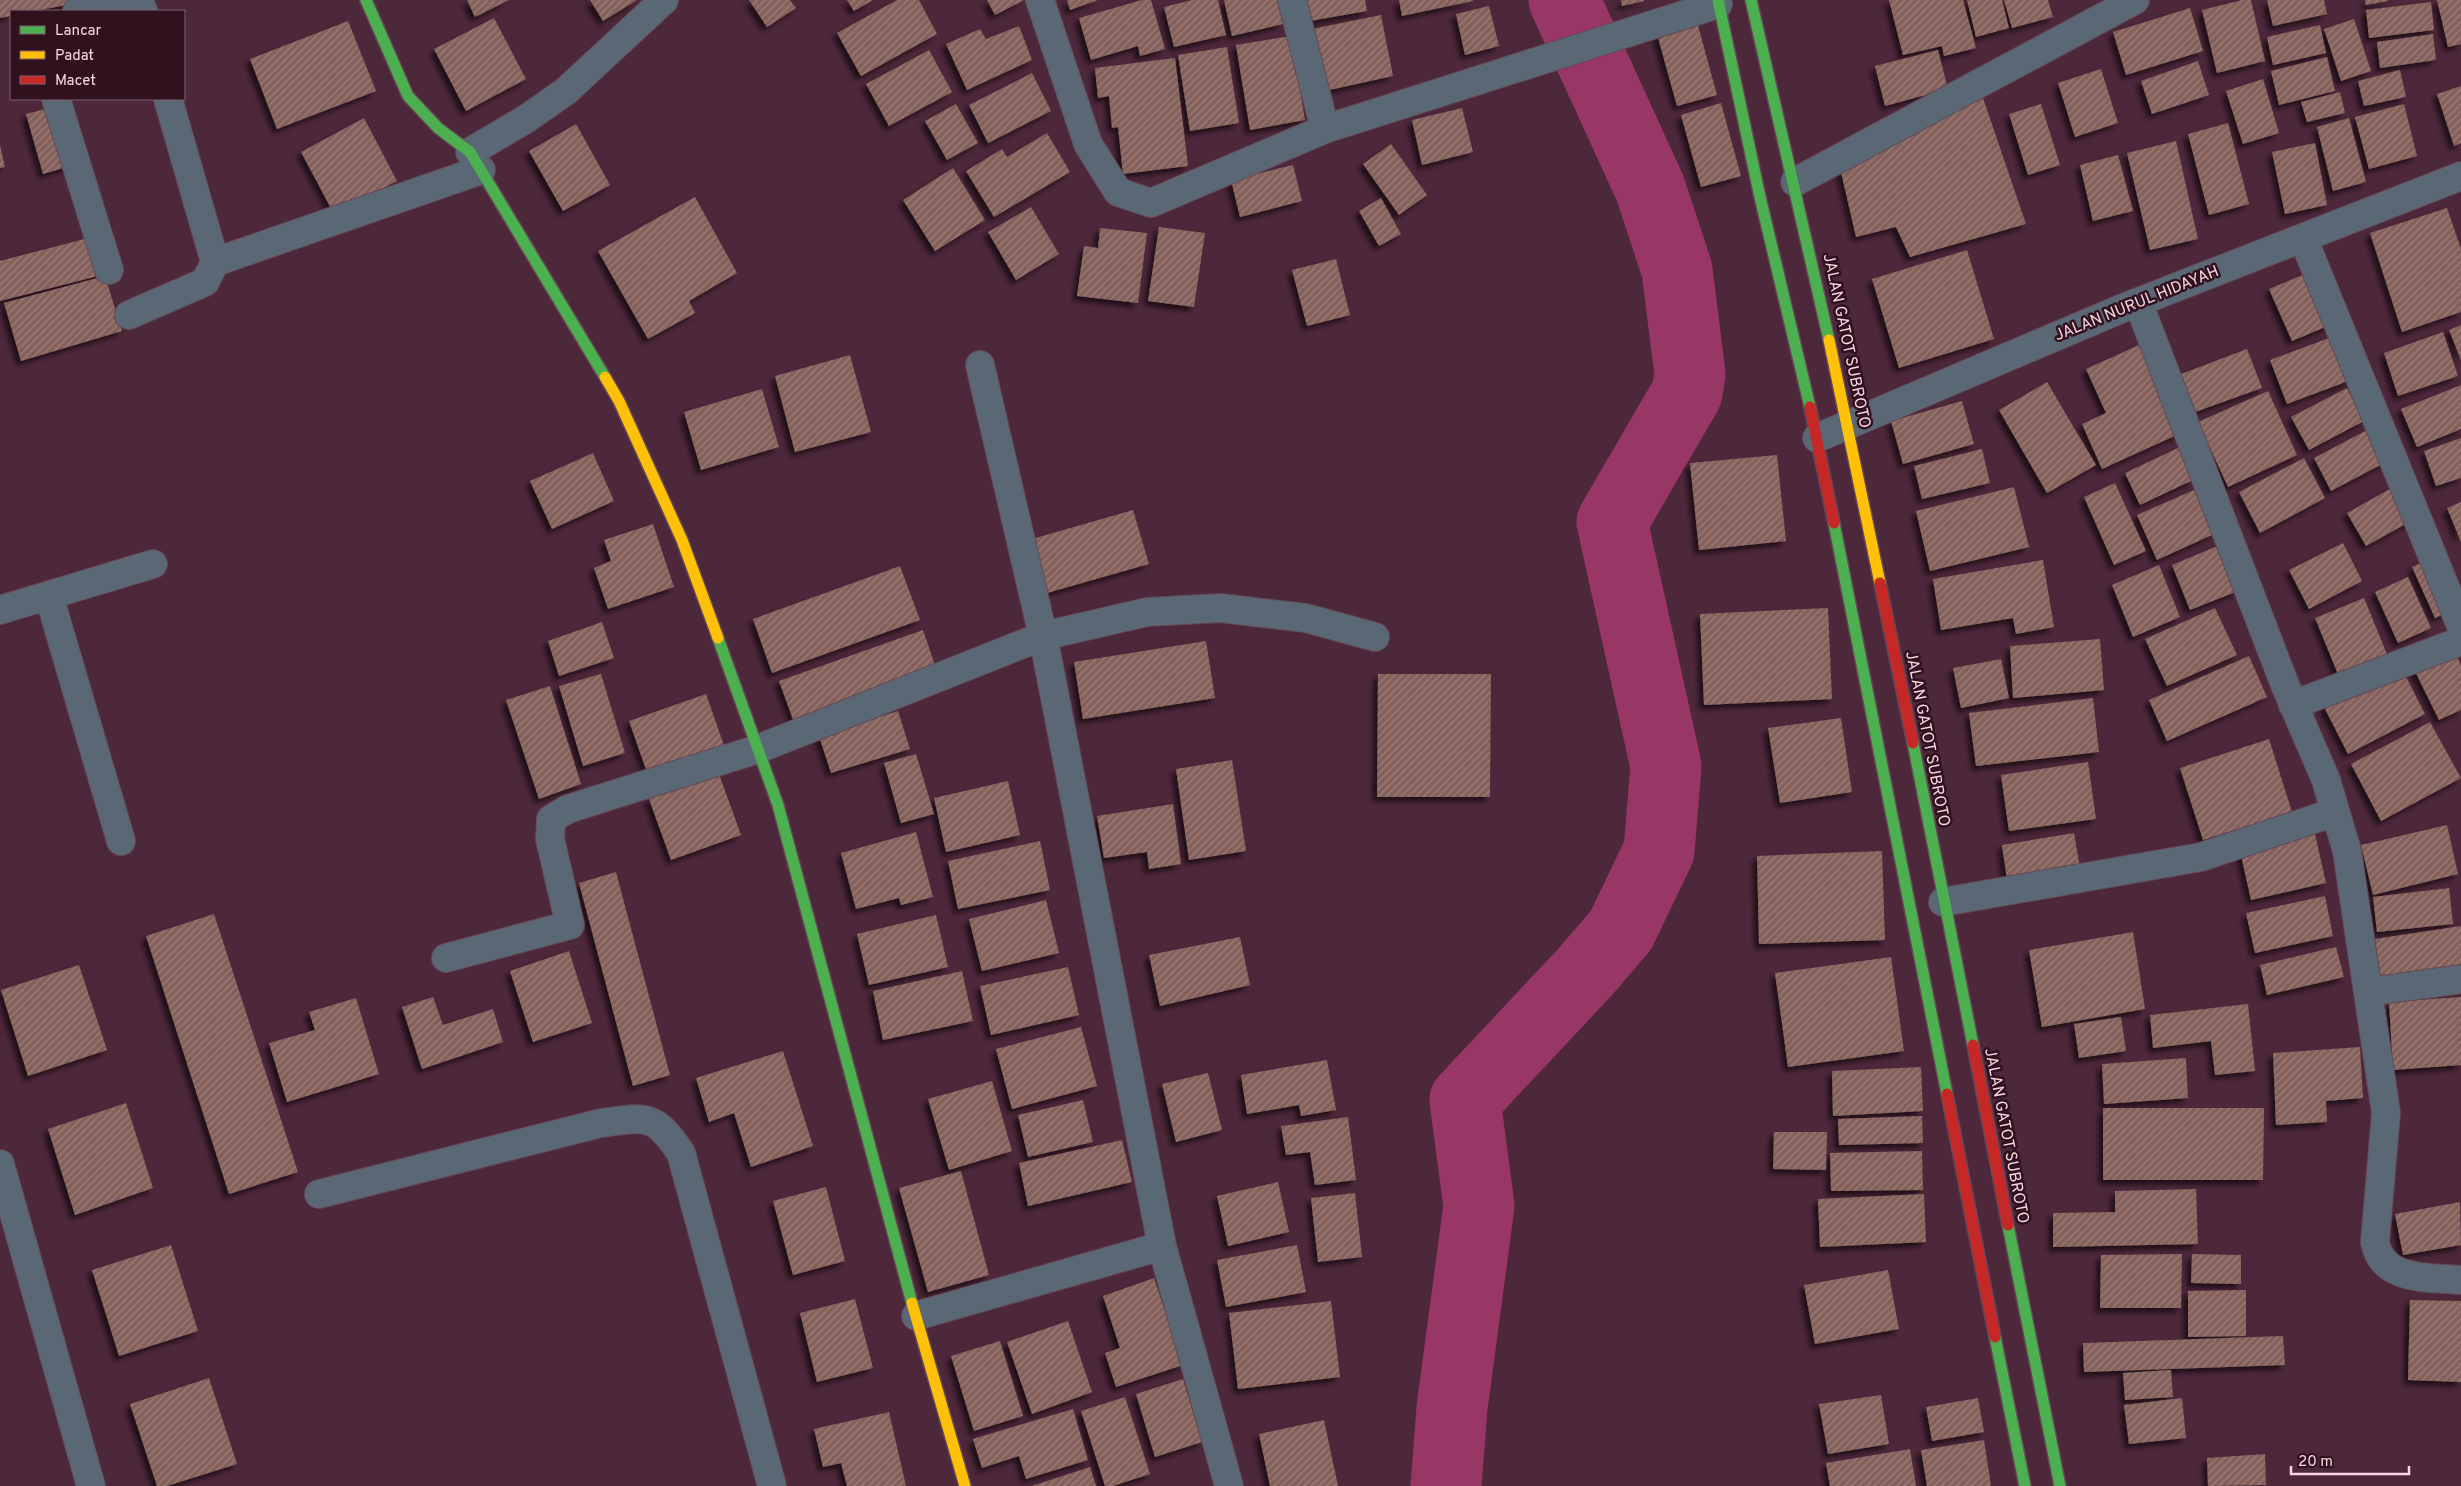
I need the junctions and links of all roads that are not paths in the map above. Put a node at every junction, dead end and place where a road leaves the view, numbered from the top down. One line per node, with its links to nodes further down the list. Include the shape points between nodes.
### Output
1 (116, 0): 9 (street)
2 (366, 0): 13 (street, via 408,96)
3 (664, 0): 13 (street, via 566,91)
4 (1040, 0): 12 (street, via 1081,128 1118,192 1151,203)
5 (1292, 0): 12 (street)
6 (1751, 0): 15 (street, JALAN GATOT SUBROTO)
7 (2136, 0): 15 (street)
8 (1718, 2): 12 (street); 23 (street)
9 (81, 10)
10 (56, 100): 18 (street)
11 (168, 100): 17 (street)
12 (1325, 129)
13 (475, 161): 17 (street); 32 (street, via 619,401 682,540)
14 (2461, 176): 16 (street, JALAN NURUL HIDAYAH)
15 (1795, 182): 22 (street, JALAN GATOT SUBROTO)
16 (2303, 238): 19 (street, JALAN NURUL HIDAYAH); 27 (street)
17 (216, 262): 20 (street, via 205,282)
18 (109, 270)
19 (2138, 302): 22 (street, JALAN NURUL HIDAYAH); 31 (street)
20 (129, 314)
21 (980, 365): 28 (street)
22 (1848, 424): 23 (street, JALAN NURUL HIDAYAH); 35 (street, JALAN GATOT SUBROTO)
23 (1817, 438): 48 (street, via 1957,1124)
24 (153, 564): 25 (street)
25 (49, 596): 26 (street); 34 (street)
26 (0, 610)
27 (2461, 626)
28 (1043, 636): 29 (street, via 1147,612 1220,608 1306,618); 32 (street); 41 (street)
29 (1375, 637)
30 (2461, 641): 31 (street)
31 (2293, 705): 33 (street, via 2326,780)
32 (758, 749): 36 (street, via 568,809 552,819 550,839 570,925); 43 (street, via 778,805)
33 (2335, 812): 35 (street, via 2201,857); 38 (street, via 2347,851)
34 (120, 841)
35 (1943, 902): 49 (street, JALAN GATOT SUBROTO, via 1982,1119)
36 (446, 958)
37 (2461, 979): 38 (street)
38 (2368, 992): 42 (street, via 2386,1113 2375,1242 2377,1252 2398,1273)
39 (0, 1164): 44 (street)
40 (319, 1194): 45 (street, via 602,1123 633,1119 651,1120 661,1126 681,1153)
41 (1162, 1246): 43 (street); 47 (street)
42 (2461, 1280)
43 (916, 1316): 46 (street)
44 (91, 1486)
45 (772, 1486)
46 (965, 1486)
47 (1229, 1486)
48 (2025, 1486)
49 (2060, 1486)

